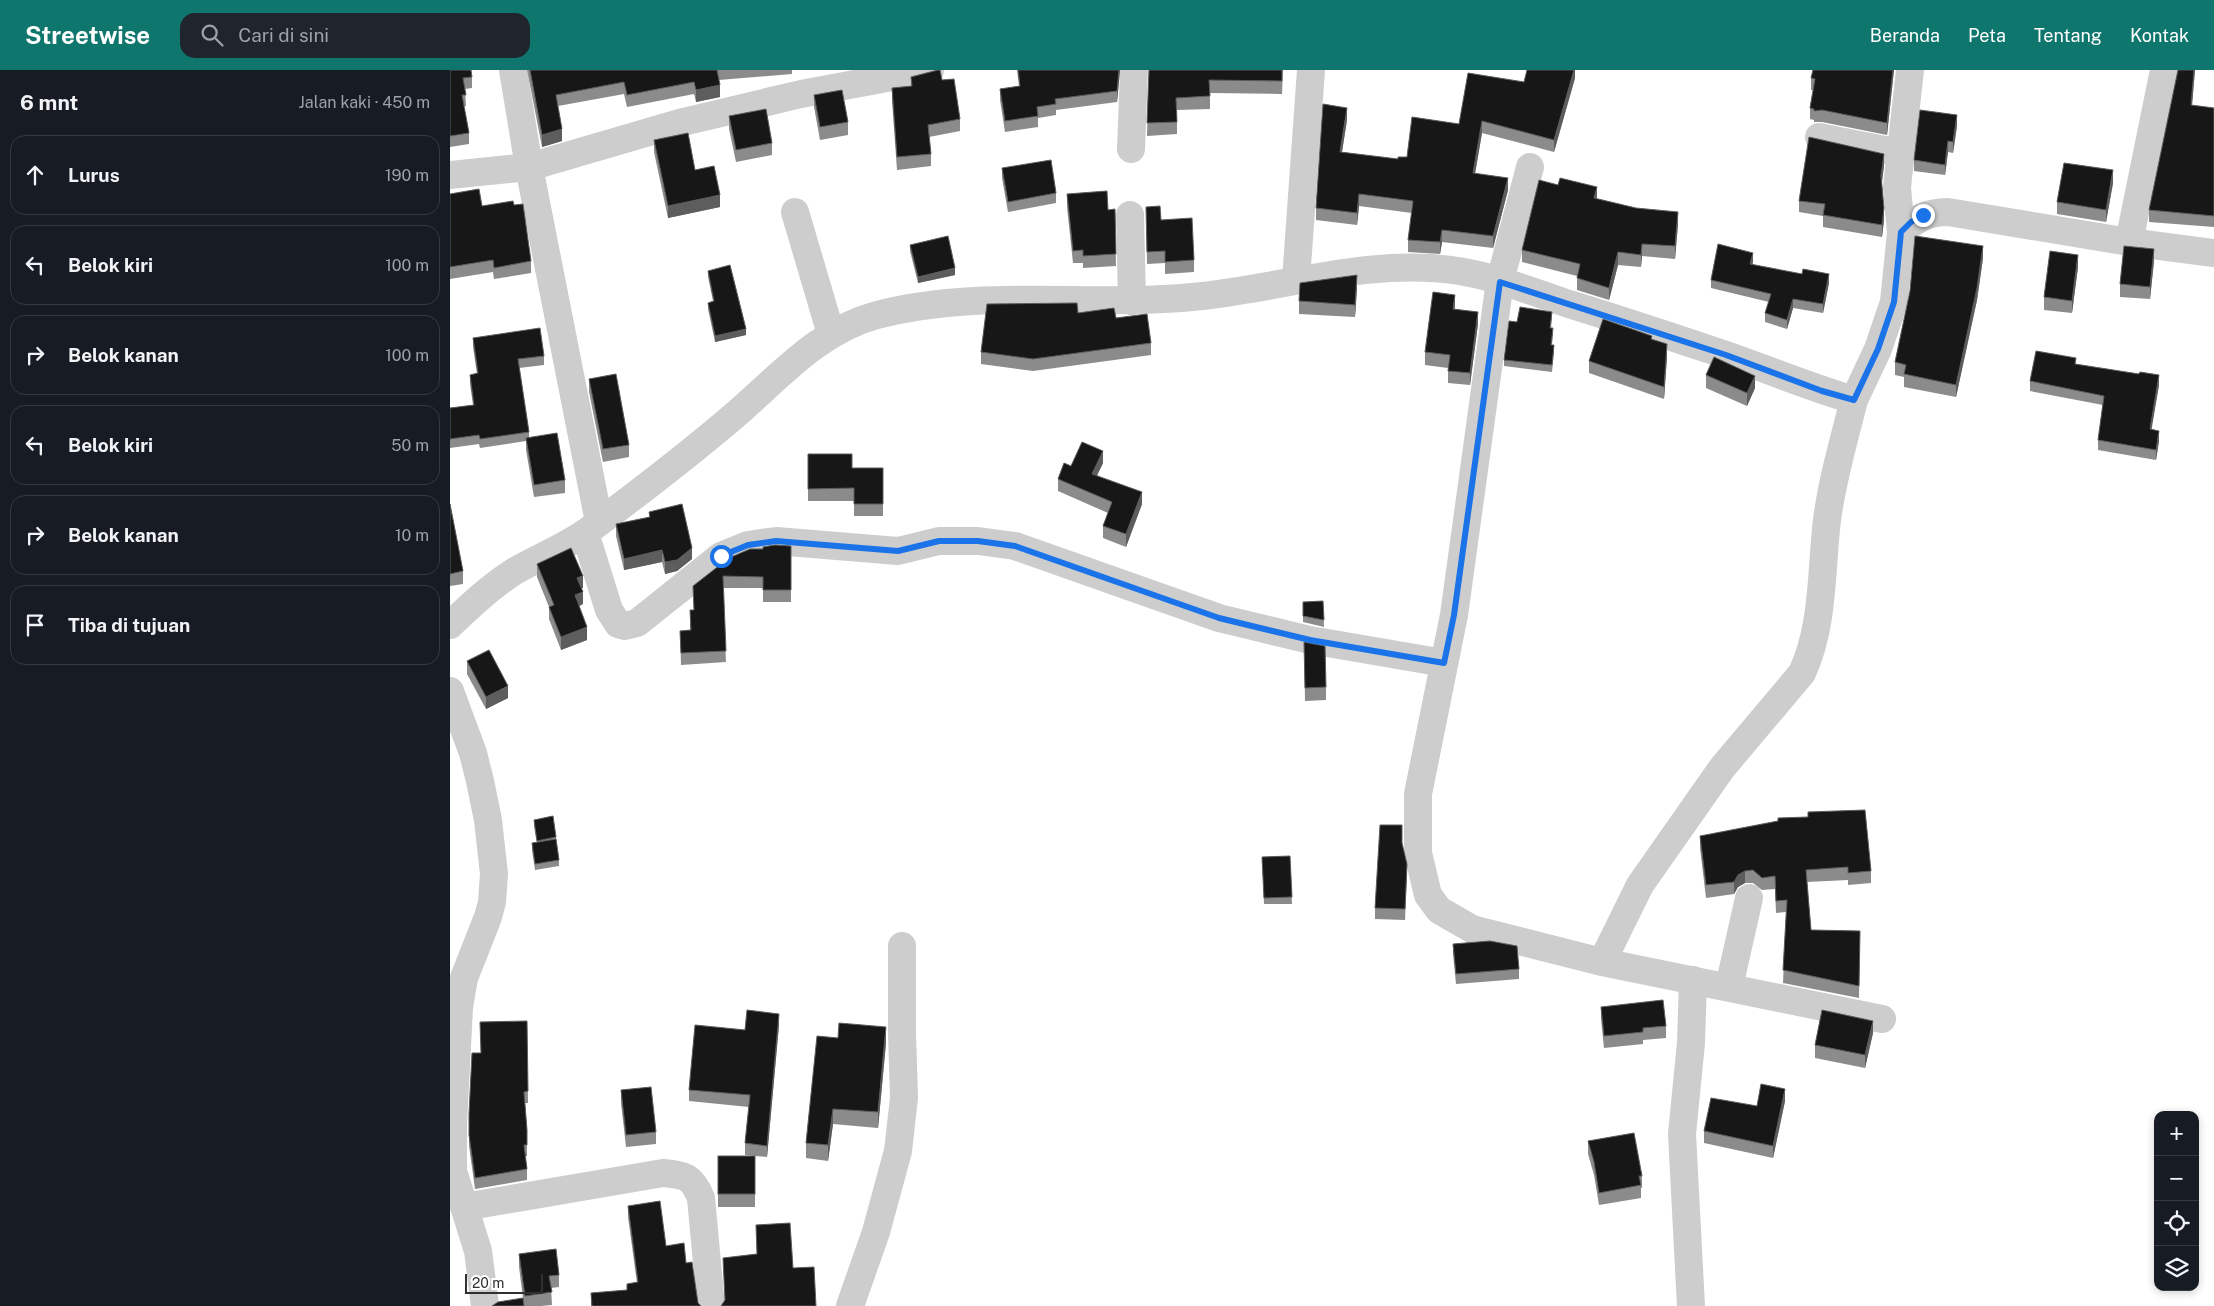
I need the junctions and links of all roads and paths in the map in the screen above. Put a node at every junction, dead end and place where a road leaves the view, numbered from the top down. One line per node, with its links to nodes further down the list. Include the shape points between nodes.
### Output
1 (513, 70): 10 (street)
2 (930, 70): 10 (street, via 792,96 683,122)
3 (1134, 70): 8 (street)
4 (1311, 70): 18 (street)
5 (1910, 70): 9 (street)
6 (2164, 70): 16 (street)
7 (1819, 137): 9 (street)
8 (1131, 149)
9 (1900, 153): 15 (street, via 1897,187)
10 (528, 167): 12 (street); 23 (street)
11 (1530, 167): 19 (street)
12 (450, 175)
13 (795, 212): 21 (street)
14 (1130, 215): 20 (street)
15 (1901, 232): 16 (street, via 1923,215 1948,212); 22 (street, via 1894,302 1878,349)
16 (2129, 242): 17 (street)
17 (2214, 253)
18 (1296, 280): 19 (street, via 1408,266 1461,272); 20 (street, via 1241,291)
19 (1500, 282): 22 (street); 25 (street, via 1454,615)
20 (1132, 301): 21 (street, via 1026,299 908,308 857,321)
21 (831, 334): 23 (street)
22 (1854, 400): 29 (street, via 1827,518 1821,589 1809,657 1802,673 1722,768 1640,885)
23 (592, 528): 24 (street, via 514,572); 25 (street, via 609,610 618,624 625,626 637,624 721,556 748,545 776,541 898,551 939,541 978,541 1015,546 1219,618 1310,640)
24 (450, 625)
25 (1444, 663): 29 (street, via 1418,794 1418,853 1428,895 1439,910 1472,929)
26 (450, 691): 33 (street, via 473,753 488,820 494,874 492,902 464,978 459,1006 454,1171)
27 (1749, 898): 31 (street)
28 (902, 946): 36 (street, via 904,1098 898,1151 876,1232)
29 (1602, 962): 30 (street)
30 (1693, 980): 31 (street); 37 (street, via 1682,1134)
31 (1730, 987): 32 (street)
32 (1882, 1019)
33 (464, 1207): 34 (street, via 478,1251); 35 (street, via 663,1173 682,1175 694,1182 701,1198)
34 (484, 1306)
35 (711, 1306)
36 (850, 1306)
37 (1691, 1306)

